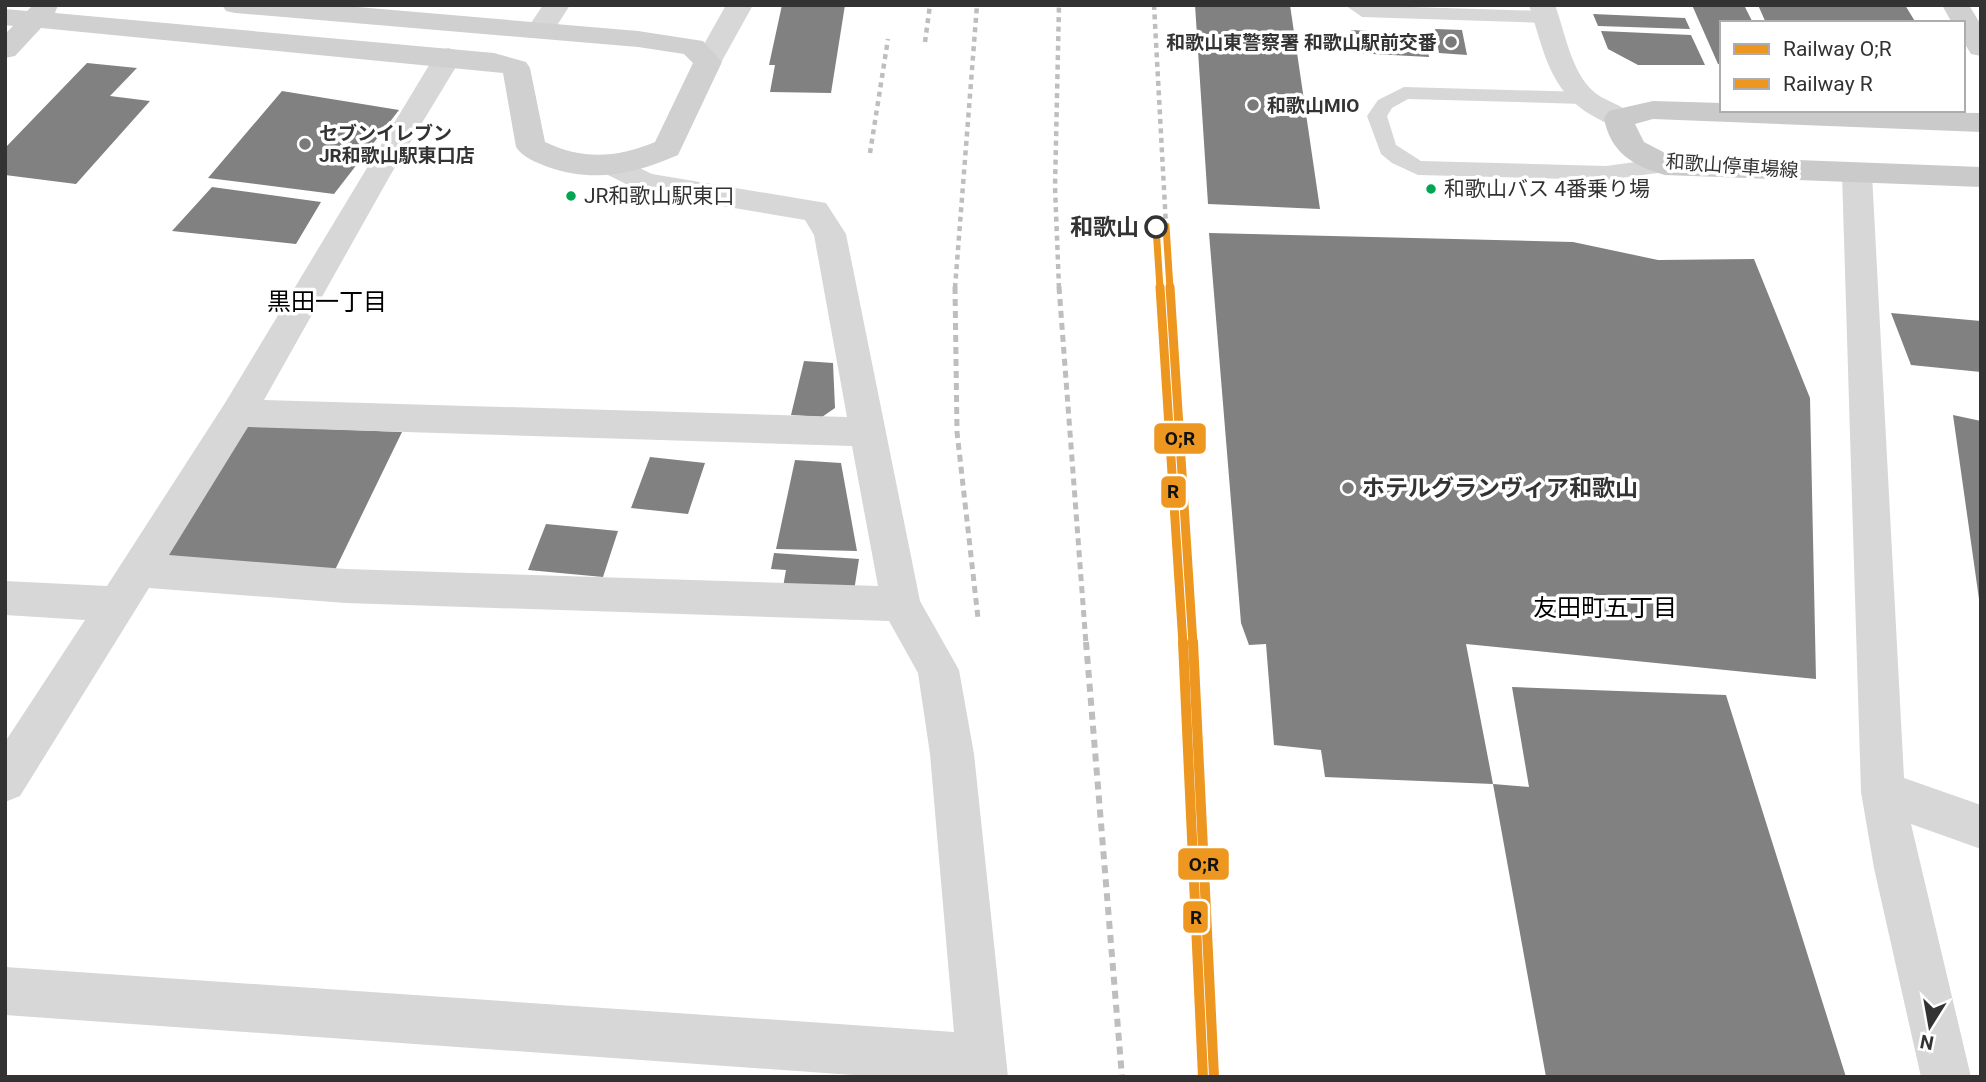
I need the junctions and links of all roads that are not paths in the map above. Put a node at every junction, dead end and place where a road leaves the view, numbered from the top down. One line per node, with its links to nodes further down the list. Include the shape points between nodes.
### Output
1 (557, 5): 12 (street)
2 (740, 5): 16 (street)
3 (1354, 5): 6 (lane, via 1362,11)
4 (1955, 5): 10 (street)
5 (253, 6): 8 (street)
6 (1544, 11): 17 (street, via 1566,76)
7 (41, 12): 9 (street); 14 (street); 15 (street)
8 (476, 15): 12 (street); 15 (street)
9 (5, 17)
10 (1965, 21)
11 (1965, 22): 13 (street)
12 (539, 32): 16 (street, via 693,47)
13 (1981, 48)
14 (5, 50)
15 (448, 57): 21 (street, via 516,68 531,147 555,161); 24 (street)
16 (708, 62): 21 (street, via 667,148)
17 (1583, 99): 18 (street); 20 (lane, via 1404,93 1385,104 1377,116 1385,148 1419,167 1605,173)
18 (1619, 118): 19 (main road, via 1653,110); 20 (main road, 和歌山停車場線, via 1621,138 1631,150)
19 (1981, 123)
20 (1665, 165): 22 (main road, 和歌山停車場線)
21 (617, 167): 25 (street, via 644,183 815,211 830,234)
22 (1857, 173): 23 (main road, 和歌山停車場線); 31 (street)
23 (1981, 177)
24 (238, 413): 25 (street); 26 (street)
25 (870, 432): 29 (street)
26 (138, 570): 28 (street); 29 (street, via 346,586)
27 (5, 598): 28 (street)
28 (116, 604): 30 (street)
29 (901, 604): 34 (street, via 938,670 952,754)
30 (5, 781)
31 (1883, 792): 32 (street); 35 (street)
32 (1981, 827)
33 (5, 991): 34 (street)
34 (983, 1068)
35 (1946, 1077)

